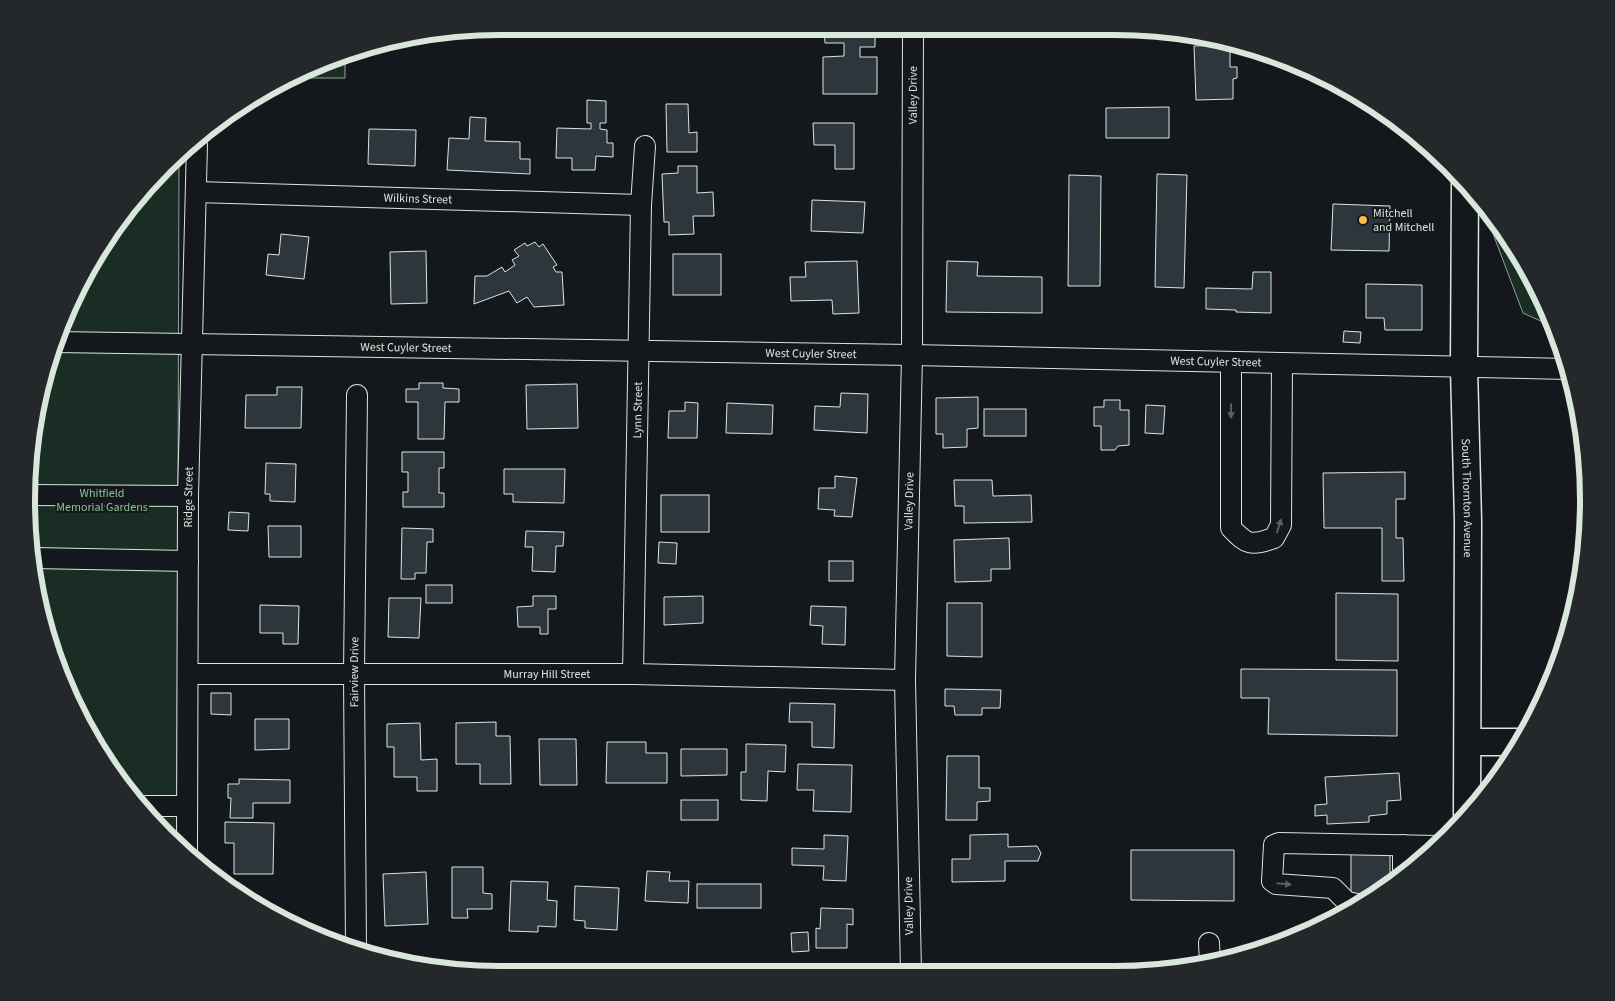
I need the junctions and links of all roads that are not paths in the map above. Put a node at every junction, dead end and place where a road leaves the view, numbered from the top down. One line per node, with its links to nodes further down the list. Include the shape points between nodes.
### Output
1 (913, 35): 10 (street, Valley Drive)
2 (645, 146): 6 (street, Lynn Street)
3 (197, 148): 4 (street, Ridge Street)
4 (196, 192): 6 (street, Wilkins Street); 8 (street, Ridge Street)
5 (1466, 196): 13 (main road, South Thornton Avenue)
6 (641, 204): 9 (street, Lynn Street)
7 (63, 342): 8 (street, West Cuyler Street)
8 (192, 344): 9 (street, West Cuyler Street); 17 (street, Ridge Street)
9 (639, 351): 10 (street, West Cuyler Street); 22 (street, Lynn Street)
10 (912, 355): 11 (street, West Cuyler Street); 23 (street, Valley Drive)
11 (1231, 362): 12 (street, West Cuyler Street); 12 (street, one-way to 12, via 1231,528 1242,540 1257,544 1274,538 1281,525)
12 (1282, 364): 13 (street, West Cuyler Street)
13 (1464, 368): 14 (street, West Cuyler Street); 24 (main road, South Thornton Avenue)
14 (1561, 369)
15 (357, 395): 21 (street, Fairview Drive)
16 (35, 495): 17 (street)
17 (188, 496): 19 (street, Ridge Street)
18 (39, 558): 19 (street)
19 (188, 561): 20 (street, Ridge Street)
20 (188, 674): 21 (street, Murray Hill Street); 28 (street, Ridge Street)
21 (354, 674): 22 (street, Murray Hill Street); 34 (street, Fairview Drive)
22 (633, 674): 23 (street, Murray Hill Street)
23 (905, 680): 37 (street, Valley Drive)
24 (1468, 742): 25 (main road); 26 (main road, South Thornton Avenue)
25 (1512, 742)
26 (1467, 803)
27 (150, 806): 28 (street)
28 (188, 806): 29 (street, Ridge Street)
29 (187, 844)
30 (1404, 845): 31 (street); 32 (street); 33 (street, one-way to 33, via 1274,845 1272,881 1276,884 1333,888)
31 (1426, 846)
32 (1403, 865)
33 (1350, 902)
34 (356, 943)
35 (1209, 943): 36 (street)
36 (1210, 956)
37 (911, 966)

